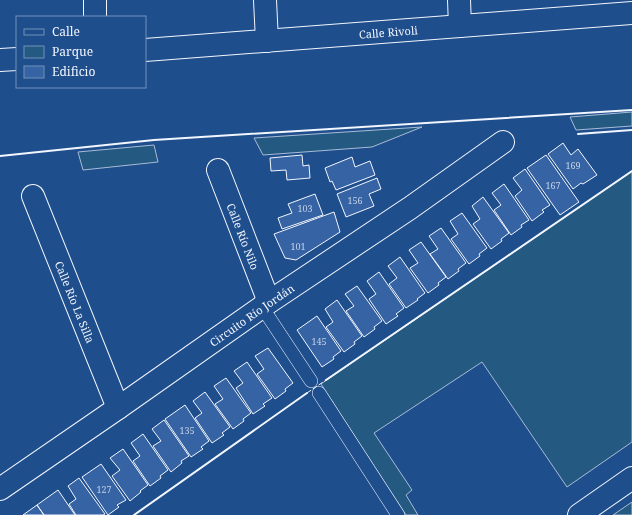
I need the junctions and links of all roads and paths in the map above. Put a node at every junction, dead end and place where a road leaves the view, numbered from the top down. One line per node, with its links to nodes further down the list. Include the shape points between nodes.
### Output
1 (95, 0): 5 (street)
2 (265, 0): 7 (street)
3 (459, 0): 6 (street)
4 (632, 13): 6 (street, Calle Rivoli)
5 (96, 16)
6 (460, 26): 7 (street, Calle Rivoli)
7 (267, 40): 8 (street, Calle Rivoli)
8 (146, 50)
9 (16, 59): 10 (street)
10 (0, 60)
11 (503, 142): 14 (street, Circuito Río Jordán, via 410,208)
12 (218, 170): 14 (street, Calle Río Nilo)
13 (33, 196): 17 (street, Calle Río La Silla)
14 (265, 304): 15 (lane); 17 (street, Circuito Río Jordán)
15 (312, 381)
16 (319, 393): 20 (lane)
17 (118, 408): 19 (street, Circuito Río Jordán)
18 (632, 478): 21 (street)
19 (0, 489)
20 (398, 515)
21 (579, 515)

